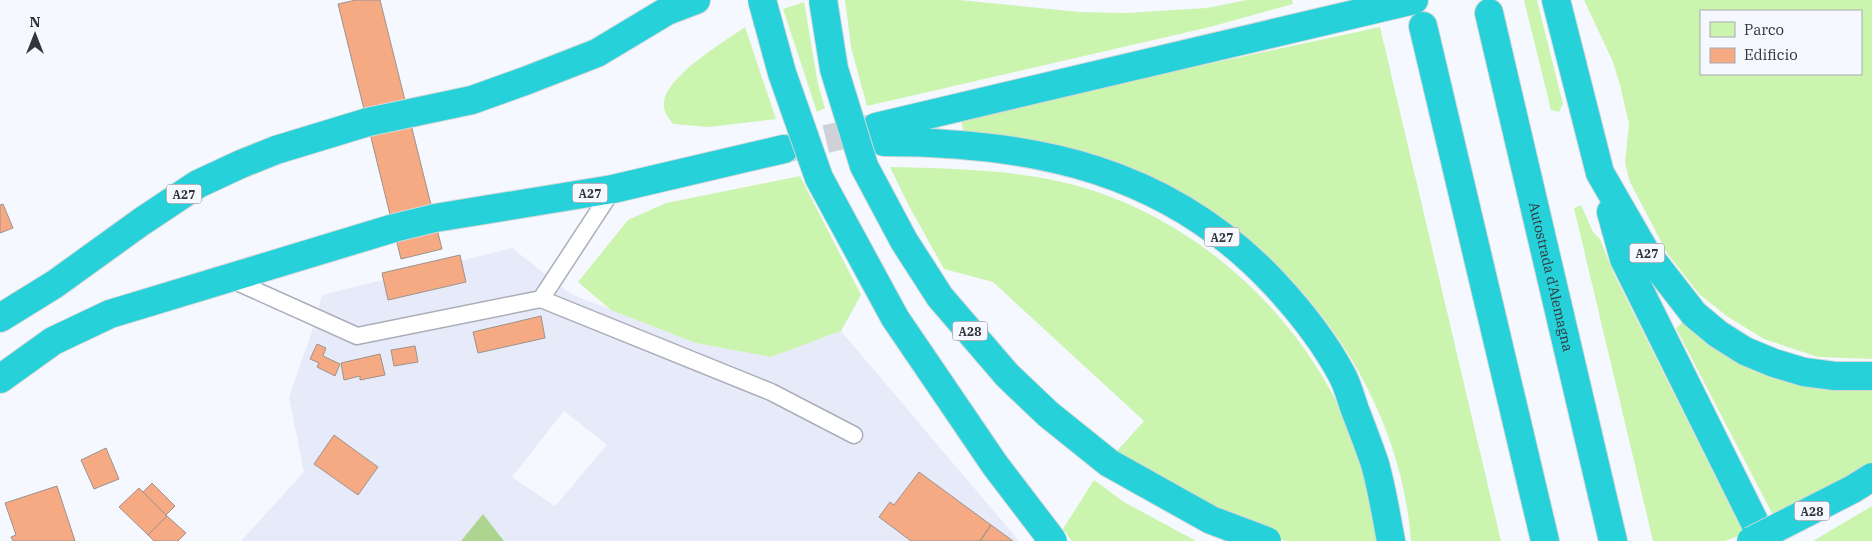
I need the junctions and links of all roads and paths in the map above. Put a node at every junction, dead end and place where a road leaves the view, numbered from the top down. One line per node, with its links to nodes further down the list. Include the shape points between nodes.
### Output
1 (696, 0): 13 (highway, A27, via 667,11 597,53 526,81 472,100 368,122 276,150 198,184 55,284)
2 (762, 0): 19 (highway, bridge, via 782,73 819,178 895,318 995,465)
3 (823, 0): 20 (highway, A28, bridge, via 834,69 864,166 904,241 940,297 1007,375 1048,414 1109,463 1211,520)
4 (1414, 0): 21 (highway, A27, via 970,103 880,134 931,142 1002,147 1080,164 1146,188 1200,218 1258,266 1306,318 1342,376 1374,464)
5 (1556, 0): 9 (highway, A27)
6 (1489, 13): 23 (highway, Autostrada d'Alemagna)
7 (1423, 26): 22 (highway)
8 (784, 150): 10 (highway, A27)
9 (1600, 173): 14 (highway, A27, via 1645,251 1694,314 1718,334 1745,351 1804,372); 18 (highway, A27, via 1624,259)
10 (613, 189): 11 (highway, A27, via 435,218); 12 (lane)
11 (228, 278): 12 (lane, via 357,336); 15 (highway, A27, via 110,314 53,341)
12 (541, 299): 16 (lane, via 771,392)
13 (0, 318)
14 (1872, 376)
15 (0, 379)
16 (854, 435)
17 (1872, 478): 18 (highway, A28, bridge)
18 (1753, 532)
19 (1053, 541)
20 (1267, 541)
21 (1391, 541)
22 (1545, 541)
23 (1613, 541)

